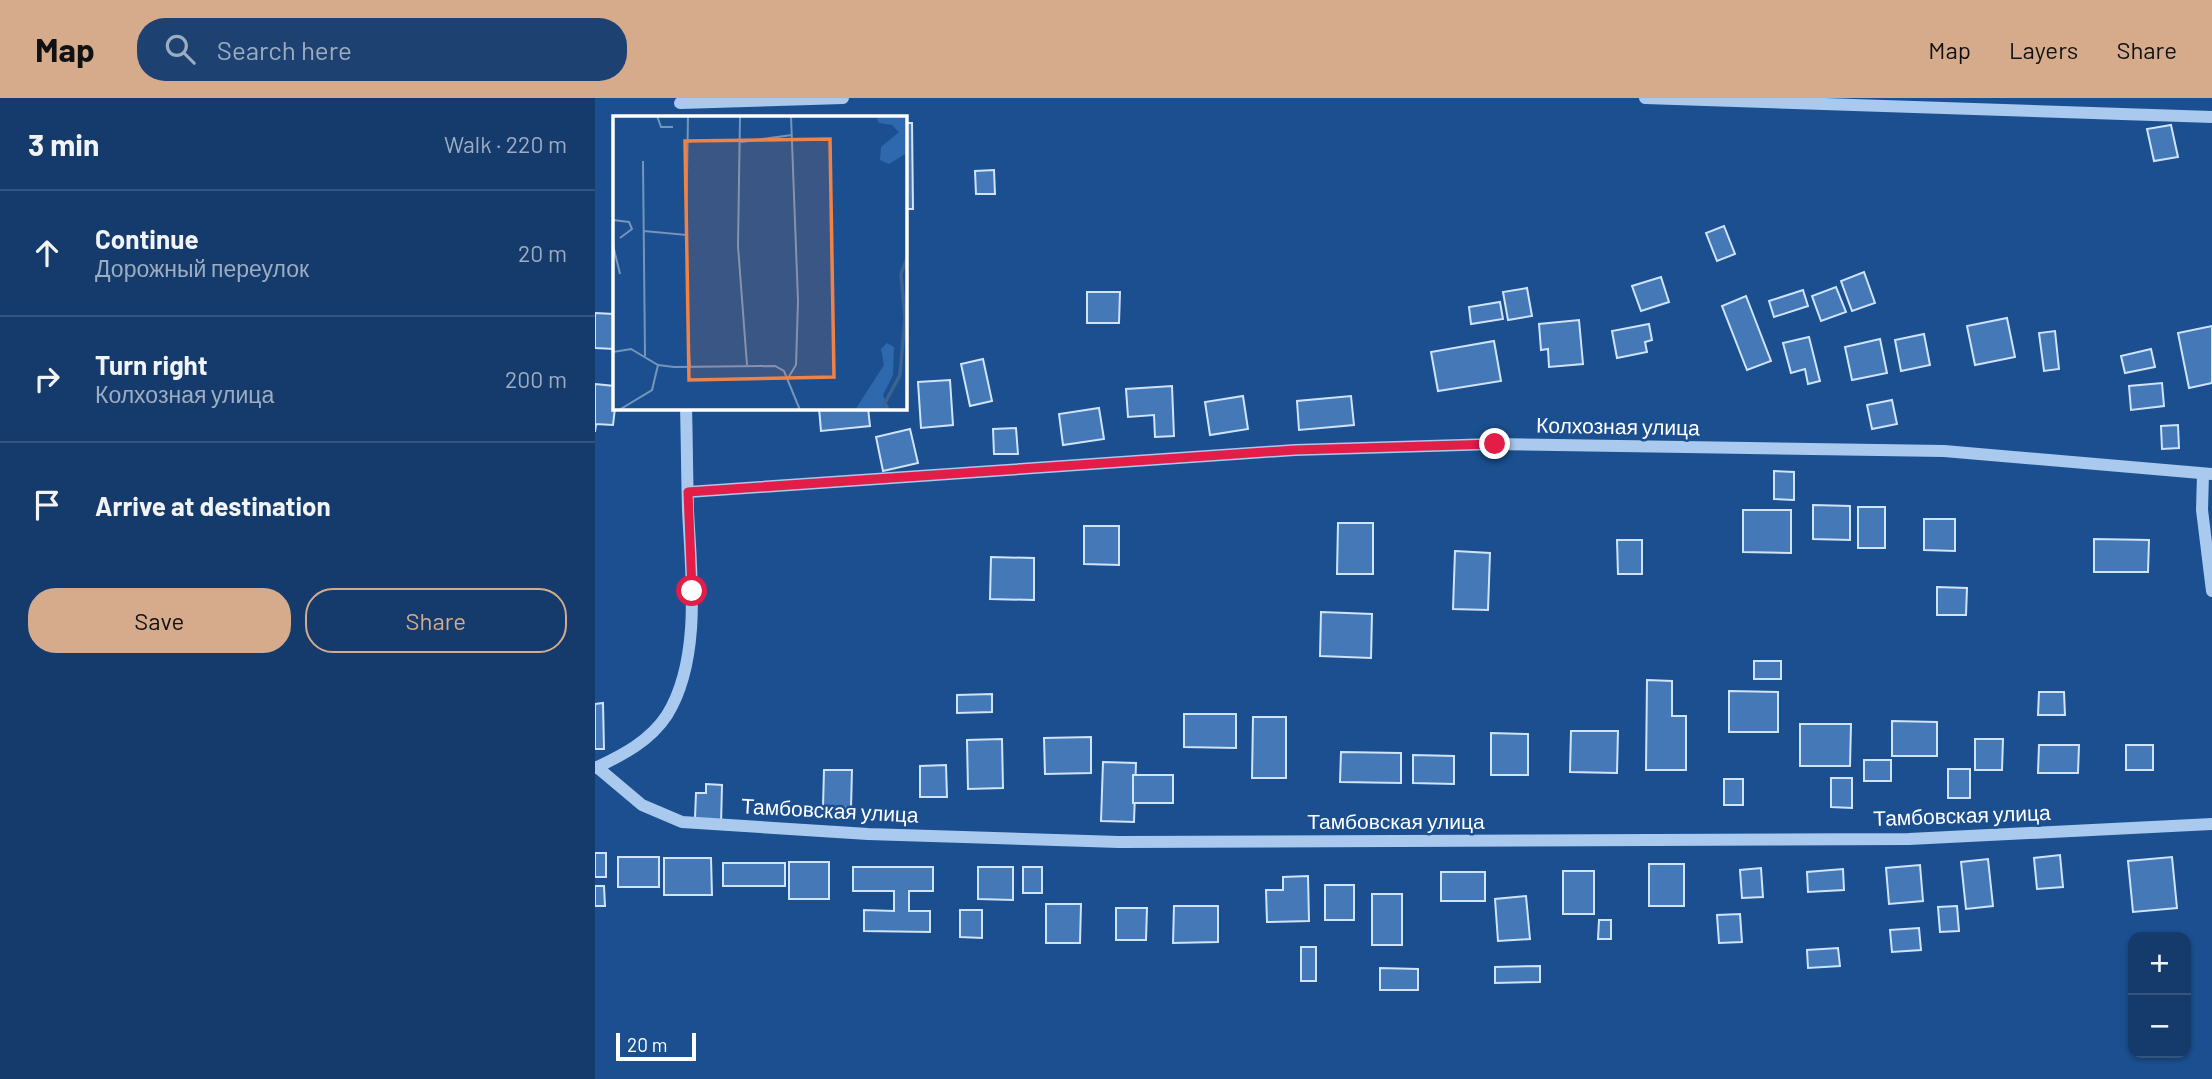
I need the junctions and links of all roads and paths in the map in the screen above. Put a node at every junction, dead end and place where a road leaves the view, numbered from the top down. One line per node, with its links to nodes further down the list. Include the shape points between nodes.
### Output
1 (843, 98): 3 (street)
2 (1645, 98): 4 (street)
3 (680, 101)
4 (2212, 117)
5 (686, 410): 7 (street)
6 (2207, 474): 7 (street, Колхозная улица, via 1944,451 1495,444 1295,450); 8 (street, via 2202,510)
7 (688, 492): 9 (street, via 691,612 682,678 667,715 641,744)
8 (2212, 591)
9 (596, 767): 10 (street, Тамбовская улица, via 642,806 682,822 882,834 1119,842 1909,839)
10 (2212, 824)

